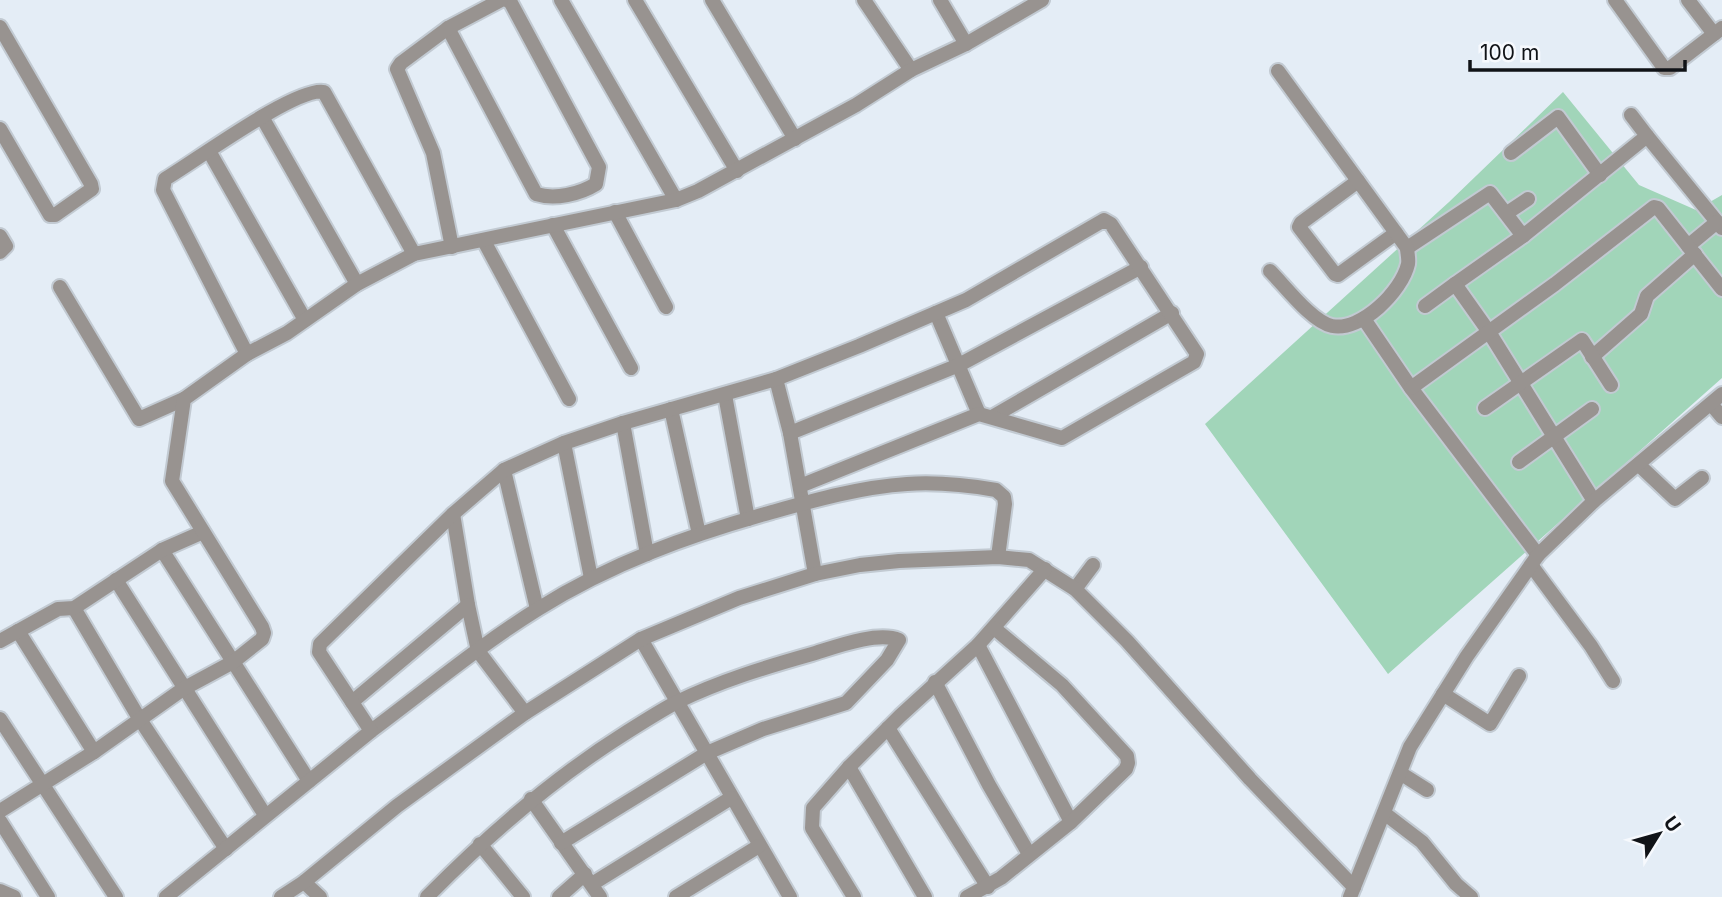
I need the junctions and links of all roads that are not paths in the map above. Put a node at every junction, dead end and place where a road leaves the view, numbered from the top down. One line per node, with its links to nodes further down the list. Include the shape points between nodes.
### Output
1 (500, 0): 13 (street)
2 (507, 0): 13 (street, via 599,167 596,184 579,193 536,194)
3 (561, 0): 30 (street)
4 (635, 0): 26 (street)
5 (712, 0): 23 (street)
6 (864, 0): 17 (street)
7 (940, 0): 15 (street)
8 (1042, 0): 11 (street)
9 (1615, 0): 14 (street, via 1664,68)
10 (1688, 0): 14 (street)
11 (1019, 6): 15 (street)
12 (0, 27): 16 (street)
13 (448, 28): 39 (street, via 397,69 433,153)
14 (1718, 31)
15 (966, 44): 17 (street)
16 (5, 46): 21 (street, via 92,189 50,215)
17 (911, 70): 23 (street)
18 (1278, 71): 28 (street)
19 (1631, 115): 22 (street)
20 (262, 117): 24 (street); 43 (street, via 299,96 324,92); 46 (street)
21 (0, 129)
22 (1647, 136): 27 (street); 33 (street)
23 (795, 139): 26 (street)
24 (209, 151): 55 (street); 57 (street, via 165,179 163,190)
25 (1511, 153): 27 (street, via 1558,117)
26 (737, 171): 30 (street)
27 (1600, 175): 37 (street)
28 (1358, 181): 35 (street); 35 (street, via 1299,228 1338,275)
29 (1528, 198): 32 (street)
30 (676, 200): 31 (street)
31 (615, 212): 34 (street); 51 (street)
32 (1507, 213): 37 (street); 40 (street, via 1492,193 1487,193)
33 (1720, 224): 41 (street)
34 (553, 225): 38 (street); 60 (street)
35 (1396, 233): 40 (street)
36 (0, 236): 42 (street, via 6,246)
37 (1523, 236): 47 (street)
38 (484, 241): 39 (street); 66 (street)
39 (452, 247): 43 (street)
40 (1407, 248): 54 (street, via 1408,263 1398,284 1385,302)
41 (1692, 250): 49 (street); 56 (street, via 1654,207); 58 (street, via 1647,296 1641,314)
42 (0, 252)
43 (414, 254): 46 (street)
44 (1141, 267): 52 (street, via 1111,224 1100,221); 53 (street); 59 (street)
45 (1270, 271): 54 (street, via 1315,317 1332,326)
46 (357, 284): 55 (street)
47 (1455, 284): 50 (street); 56 (street)
48 (60, 287): 68 (street, via 139,419)
49 (1722, 289)
50 (1425, 306)
51 (666, 307)
52 (936, 313): 59 (street); 61 (street)
53 (1172, 313): 72 (street); 72 (street, via 1196,351 1194,362 1062,438)
54 (1364, 318): 64 (street)
55 (305, 320): 57 (street)
56 (1489, 332): 62 (street); 64 (street)
57 (247, 354): 68 (street)
58 (1592, 357): 62 (street, via 1582,340); 63 (street)
59 (959, 365): 72 (street); 75 (street)
60 (631, 368)
61 (776, 379): 65 (street); 75 (street)
62 (1521, 384): 69 (street); 76 (street)
63 (1611, 385)
64 (1411, 388): 92 (street)
65 (724, 395): 70 (street); 86 (street)
66 (569, 399)
67 (1716, 399): 73 (street); 79 (street)
68 (184, 400): 87 (street, via 172,481)
69 (1485, 408)
70 (671, 409): 74 (street); 88 (street)
71 (1592, 409): 76 (street)
72 (986, 416): 82 (street)
73 (1722, 417)
74 (624, 423): 77 (street); 90 (street)
75 (790, 433): 82 (street)
76 (1554, 437): 78 (street); 83 (street)
77 (564, 443): 80 (street); 96 (street)
78 (1519, 462)
79 (1639, 465): 81 (street, via 1675,499); 83 (street)
80 (504, 470): 85 (street); 101 (street)
81 (1702, 478)
82 (800, 486): 84 (street)
83 (1594, 501): 92 (street)
84 (803, 503): 86 (street); 91 (street, via 904,484 996,490 1005,504); 95 (street)
85 (453, 514): 99 (street); 114 (street, via 320,645 319,652)
86 (748, 519): 88 (street)
87 (203, 533): 89 (street); 108 (street, via 264,633)
88 (699, 534): 90 (street)
89 (162, 550): 97 (street); 108 (street)
90 (647, 554): 96 (street)
91 (998, 557): 94 (street, via 1021,558); 95 (street, via 886,562)
92 (1534, 560): 110 (street); 113 (street)
93 (1093, 565): 98 (street)
94 (1045, 569): 98 (street); 102 (street)
95 (815, 574): 104 (street, via 739,598)
96 (591, 578): 101 (street)
97 (116, 580): 100 (street); 112 (street)
98 (1075, 589): 144 (street)
99 (468, 605): 107 (street); 114 (street)
100 (74, 608): 103 (street, via 58,609); 117 (street)
101 (537, 609): 107 (street)
102 (994, 628): 106 (street); 134 (street, via 1062,685 1127,756 1126,769)
103 (18, 631): 105 (street); 121 (street)
104 (641, 639): 115 (street); 116 (street)
105 (0, 642)
106 (978, 645): 111 (street); 134 (street)
107 (478, 651): 116 (street); 120 (street)
108 (233, 662): 112 (street); 125 (street)
109 (1519, 676): 113 (street, via 1490,724)
110 (1612, 681)
111 (935, 682): 119 (street); 139 (street)
112 (183, 689): 117 (street); 132 (street)
113 (1443, 694): 124 (street)
114 (352, 702): 120 (street)
115 (676, 702): 122 (street); 122 (street, via 851,642 891,636 899,640 887,660 846,703 763,729); 129 (street)
116 (525, 713): 141 (street, via 397,806)
117 (139, 718): 121 (street); 138 (street)
118 (0, 719): 126 (street)
119 (888, 728): 123 (street); 142 (street)
120 (371, 731): 125 (street)
121 (94, 752): 126 (street)
122 (707, 753): 128 (street); 135 (street)
123 (849, 767): 157 (street, via 813,807 811,818 812,828); 158 (street)
124 (1399, 773): 127 (street); 131 (street)
125 (309, 781): 132 (street)
126 (43, 783): 130 (street); 149 (street)
127 (1427, 790)
128 (731, 798): 137 (street); 140 (street)
129 (531, 799): 135 (street); 136 (street)
130 (0, 811)
131 (1384, 813): 144 (street); 160 (street, via 1422,842)
132 (265, 815): 138 (street)
133 (0, 821): 148 (street)
134 (1071, 822): 139 (street)
135 (561, 843): 140 (street)
136 (480, 844): 153 (street); 154 (street)
137 (759, 846): 146 (street); 156 (street)
138 (226, 849): 150 (street)
139 (1029, 854): 142 (street)
140 (589, 879): 145 (street); 155 (street)
141 (304, 882): 151 (street); 152 (street)
142 (988, 887): 159 (street)
143 (0, 891): 147 (street)
144 (1352, 892)
145 (561, 896)
146 (786, 896)
147 (14, 897)
148 (48, 897)
149 (116, 897)
150 (166, 897)
151 (281, 897)
152 (320, 897)
153 (427, 897)
154 (523, 897)
155 (600, 897)
156 (676, 897)
157 (855, 897)
158 (925, 897)
159 (967, 897)
160 (1471, 897)

